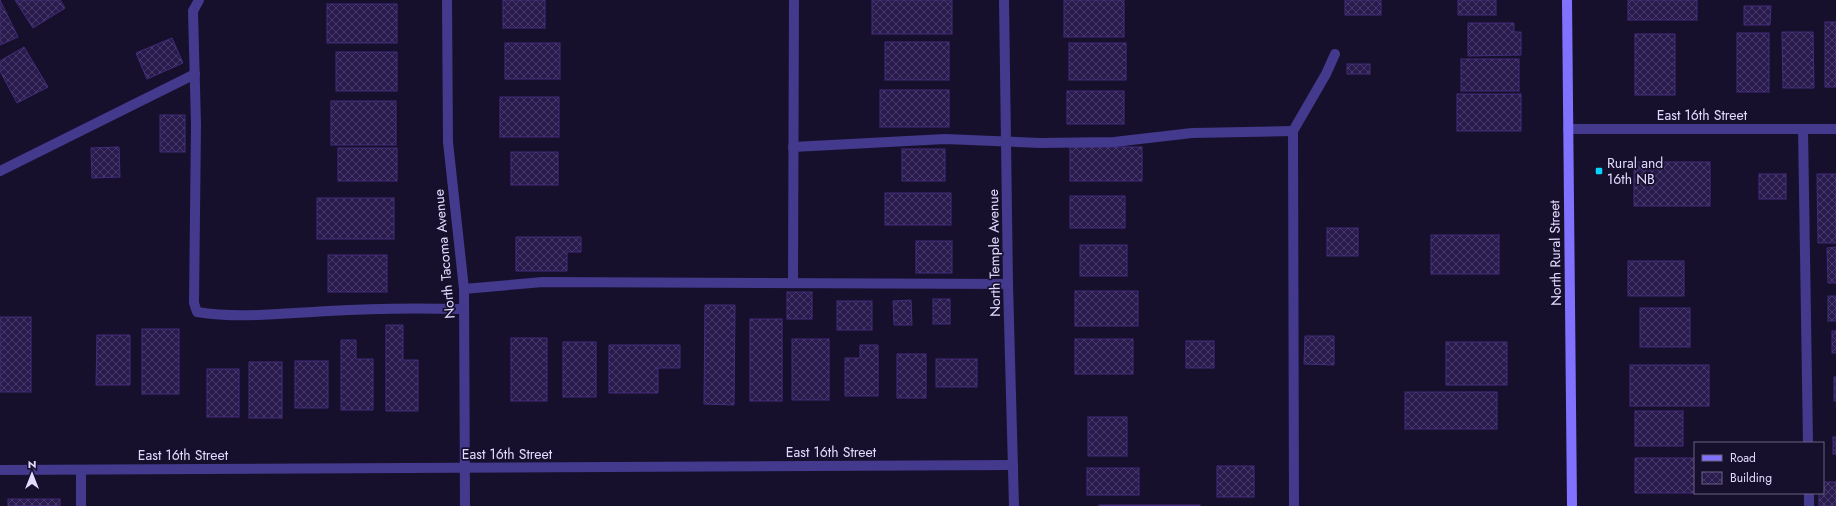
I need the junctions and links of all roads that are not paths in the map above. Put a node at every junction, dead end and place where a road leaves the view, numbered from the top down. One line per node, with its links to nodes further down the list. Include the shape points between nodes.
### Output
1 (199, 0): 7 (street, via 193,11)
2 (447, 0): 17 (street, North Tacoma Avenue, via 448,142)
3 (794, 0): 13 (street)
4 (1004, 0): 12 (street, North Temple Avenue)
5 (1567, 0): 8 (main road, North Rural Street)
6 (1335, 54): 11 (street)
7 (195, 74): 14 (street); 18 (street, via 194,303 198,312 214,315 256,315 372,308)
8 (1568, 129): 9 (street, East 16th Street); 29 (main road, North Rural Street)
9 (1803, 129): 10 (street, East 16th Street); 19 (street)
10 (1836, 129)
11 (1293, 131): 12 (street, via 1192,133 1114,142); 28 (street)
12 (1006, 142): 13 (street, via 945,139); 16 (street, North Temple Avenue)
13 (793, 147): 15 (street)
14 (0, 171)
15 (793, 283): 16 (street); 17 (street, via 543,282)
16 (1008, 284): 20 (street, North Temple Avenue)
17 (464, 289): 18 (street, North Tacoma Avenue)
18 (464, 309): 21 (street, North Tacoma Avenue)
19 (1808, 442)
20 (1013, 465): 21 (street, East 16th Street); 27 (street, North Temple Avenue)
21 (465, 468): 23 (street, East 16th Street); 26 (street, North Tacoma Avenue)
22 (0, 470): 23 (street, East 16th Street)
23 (81, 470): 25 (street)
24 (1809, 494): 30 (street)
25 (81, 506)
26 (465, 506)
27 (1014, 506)
28 (1294, 506)
29 (1572, 506)
30 (1809, 506)

